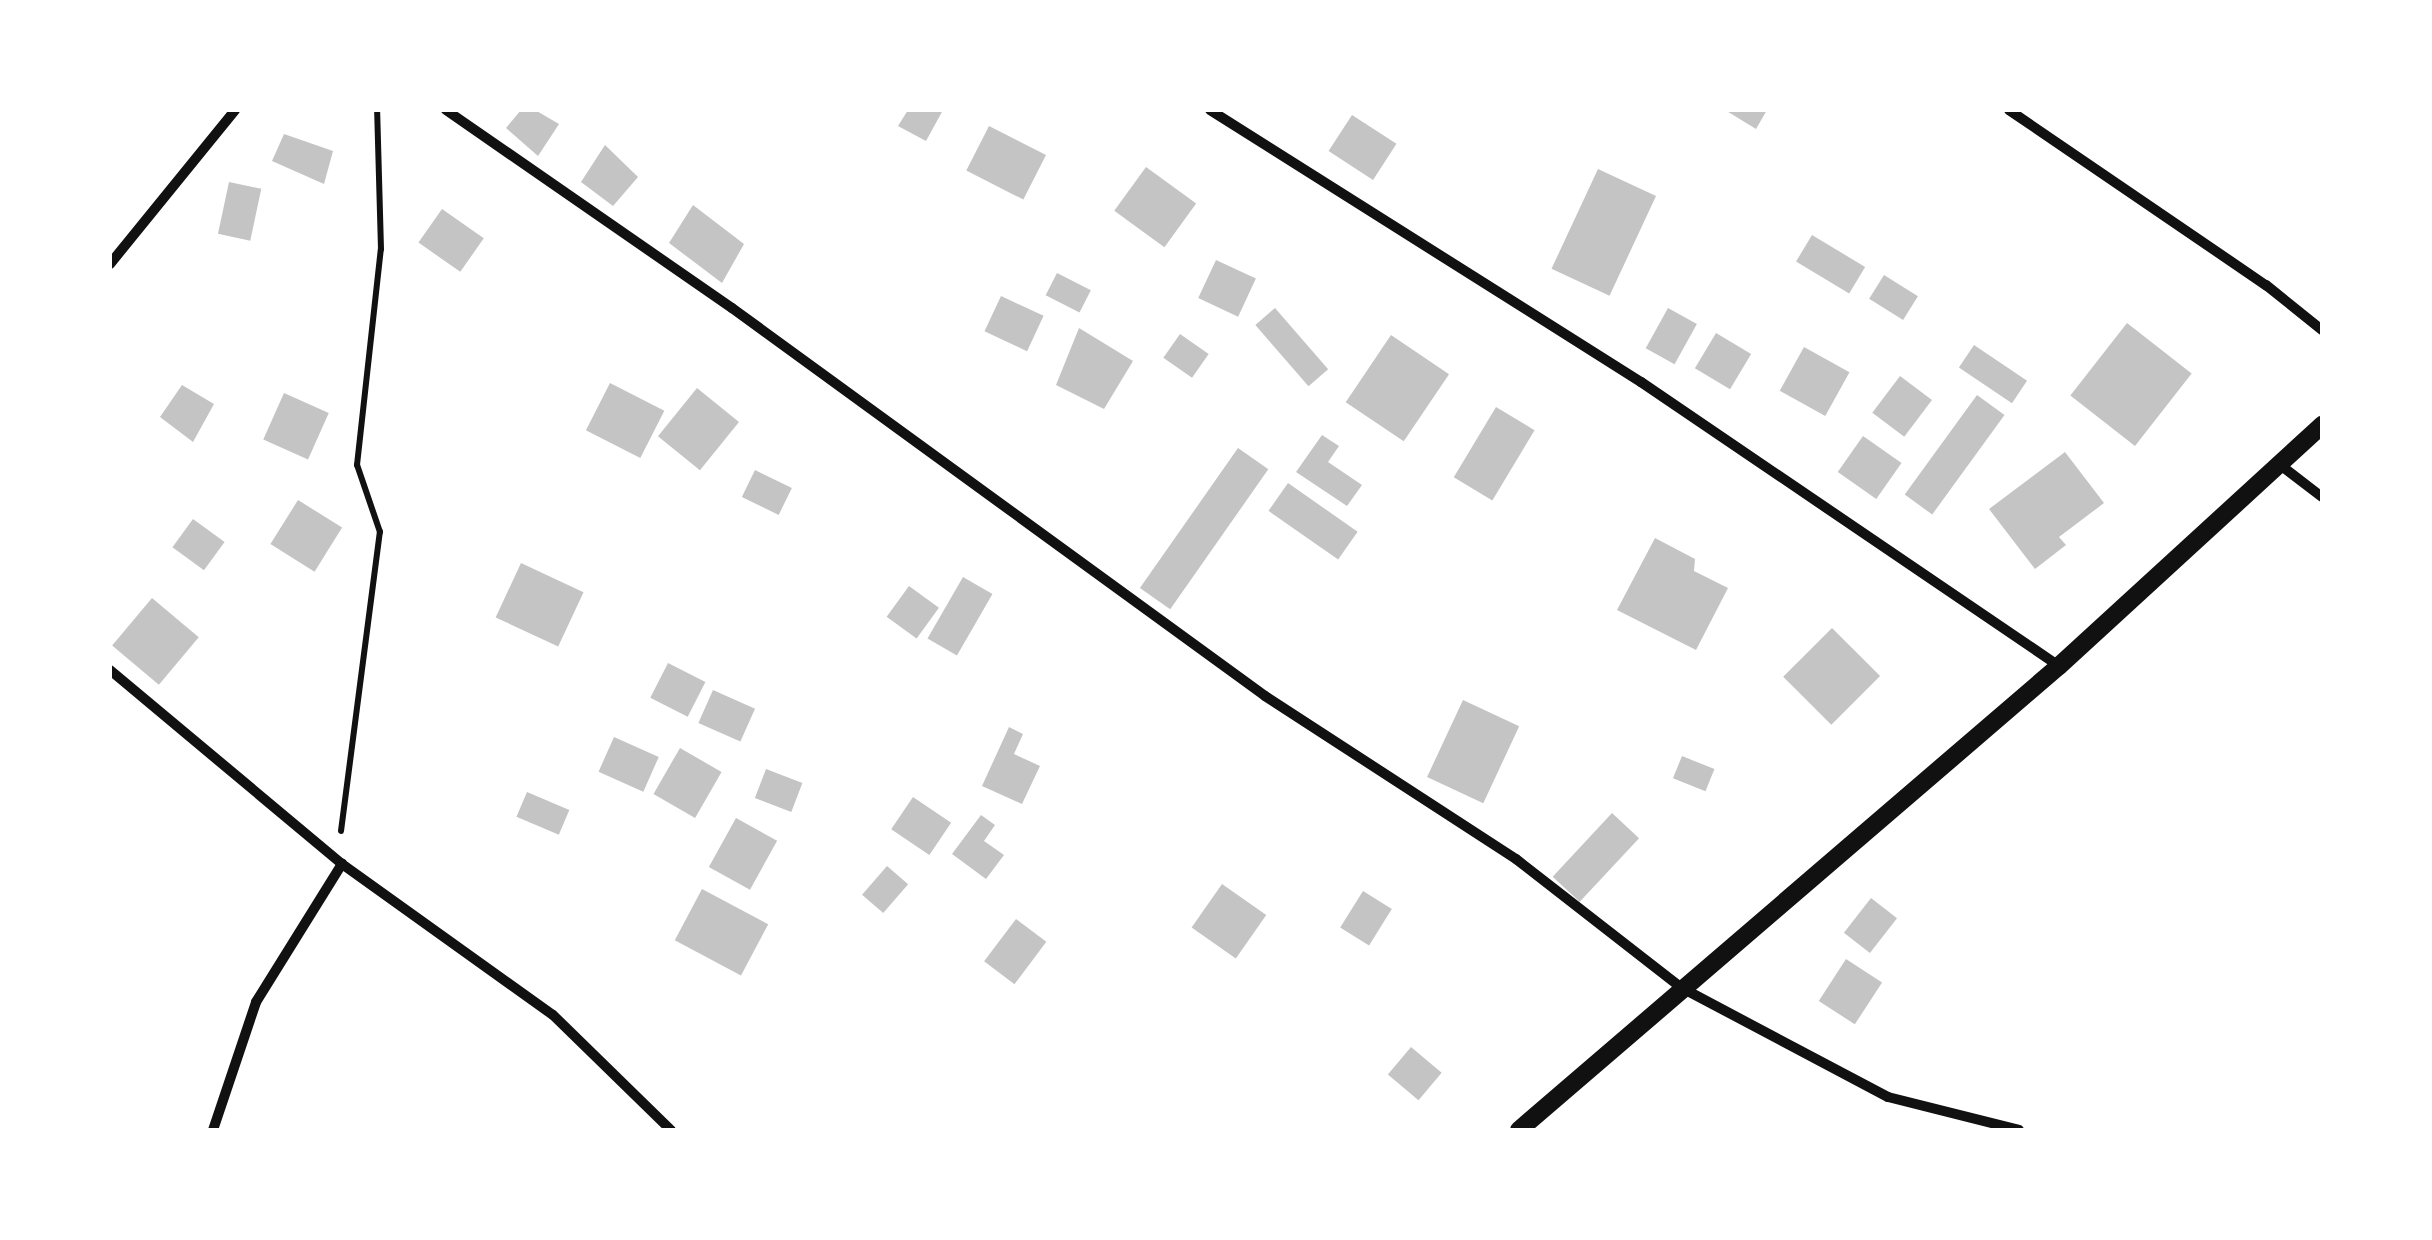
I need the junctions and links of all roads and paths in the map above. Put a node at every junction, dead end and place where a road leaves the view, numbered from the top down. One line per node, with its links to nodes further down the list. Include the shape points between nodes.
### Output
1 (235, 110): 6 (street)
2 (377, 110): 13 (path, via 380,249 358,465 380,532 341,820)
3 (446, 110): 14 (street, via 732,308 1265,696 1516,859)
4 (1210, 110): 11 (street, via 1641,382)
5 (2009, 110): 7 (street)
6 (110, 264)
7 (2322, 330)
8 (2322, 425): 9 (street)
9 (2278, 463): 10 (street); 11 (street)
10 (2322, 497)
11 (2059, 666): 14 (street)
12 (110, 670): 13 (street)
13 (342, 864): 16 (street, via 256,1002); 17 (street, via 553,1016)
14 (1682, 988): 15 (street, via 1888,1097); 18 (street)
15 (1989, 1128): 19 (street)
16 (213, 1130)
17 (670, 1130)
18 (1519, 1130)
19 (2019, 1130)

